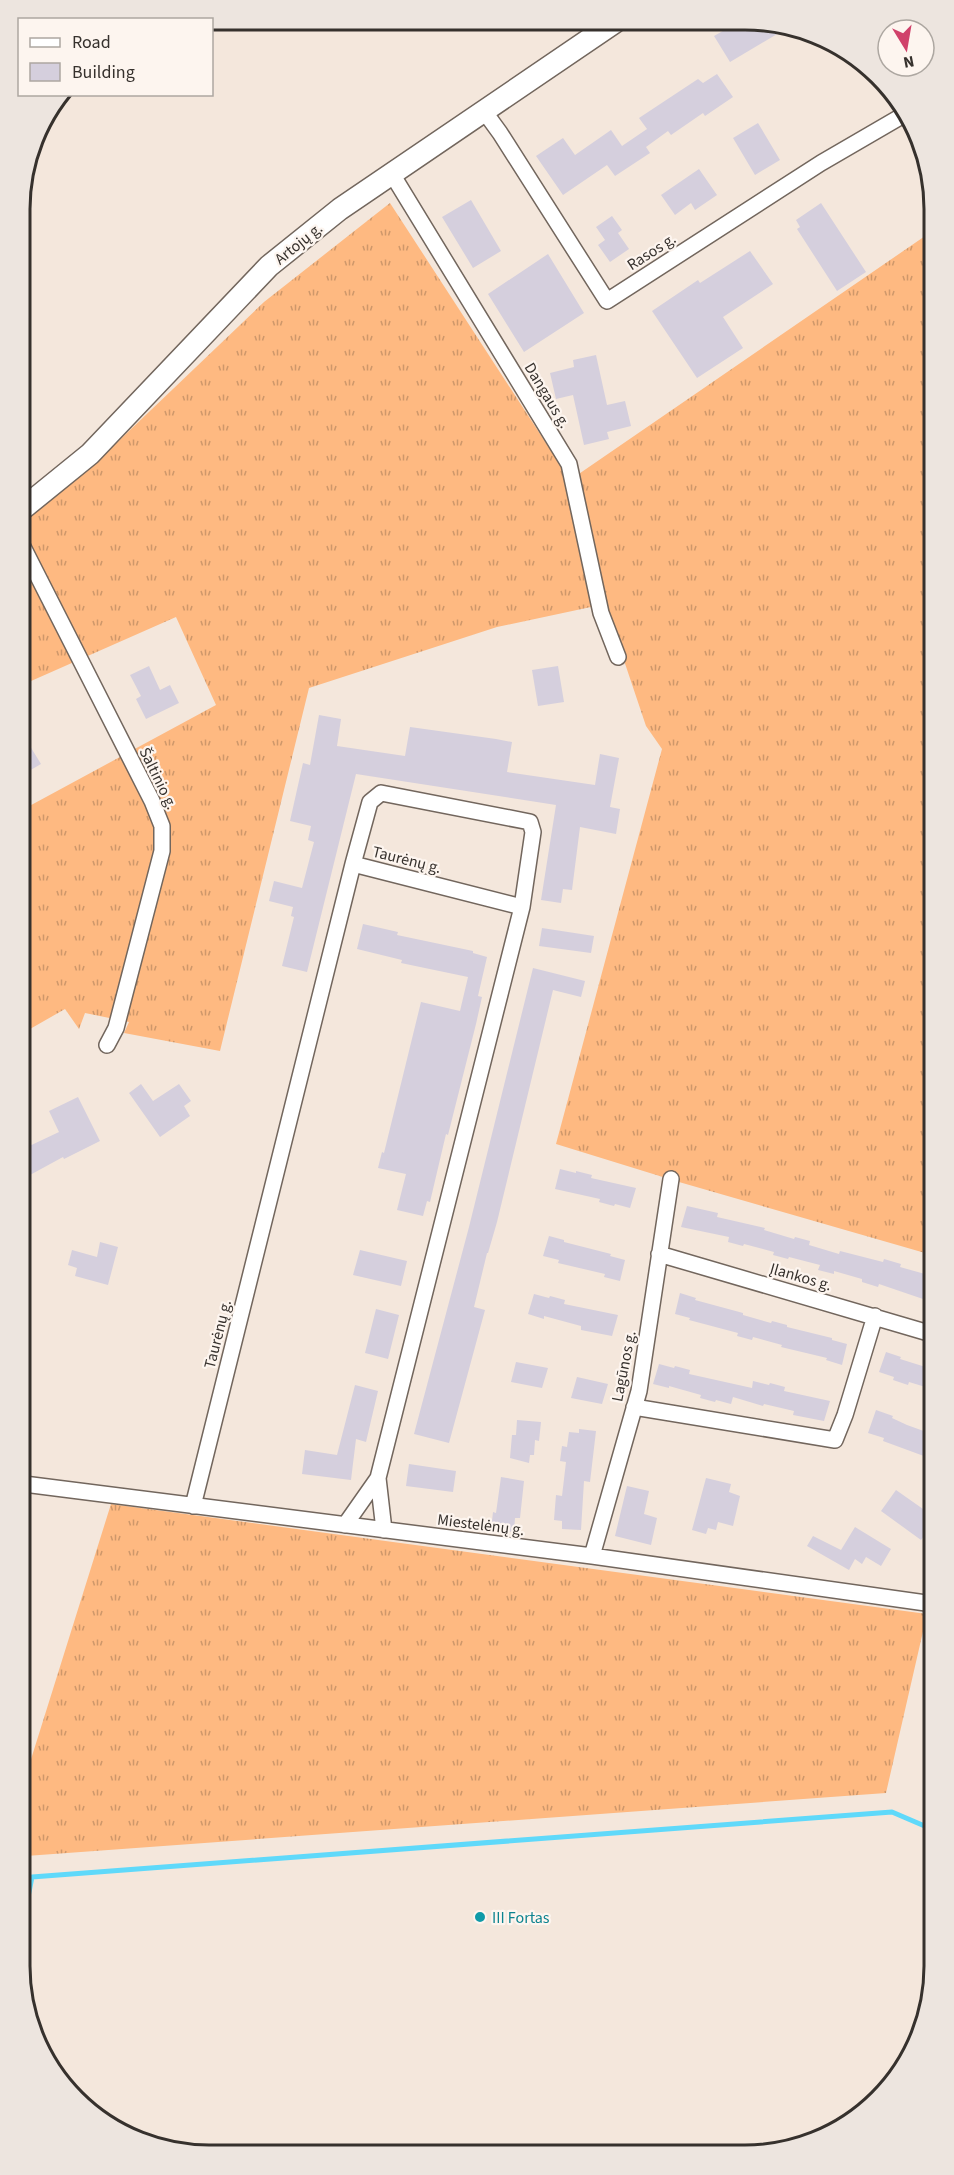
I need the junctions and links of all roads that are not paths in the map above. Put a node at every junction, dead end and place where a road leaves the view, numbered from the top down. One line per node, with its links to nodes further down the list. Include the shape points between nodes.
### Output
1 (603, 30): 2 (main road, Artojų g.)
2 (484, 111): 3 (street, Rasos g., via 607,301 821,163); 4 (main road, Artojų g.)
3 (899, 118)
4 (392, 174): 5 (main road, Artojų g., via 340,209 269,266 90,454); 7 (street, Dangaus g., via 569,464 601,613)
5 (30, 503)
6 (30, 561): 10 (street, Šaltinio g., via 162,826 162,851 116,1028)
7 (618, 657)
8 (353, 864): 9 (street, Taurėnų g.); 9 (street, via 370,802 381,793 530,822 533,832); 18 (street, Taurėnų g.)
9 (522, 907): 16 (street)
10 (107, 1045)
11 (671, 1179): 12 (street, Lagūnos g.)
12 (659, 1254): 13 (street, Įlankos g.); 15 (street, Lagūnos g.)
13 (875, 1316): 14 (street, Įlankos g.); 15 (street, via 835,1440)
14 (924, 1331)
15 (634, 1407): 21 (street, Lagūnos g.)
16 (378, 1478): 19 (street); 20 (street)
17 (30, 1485): 18 (street, Miestelėnų g.)
18 (193, 1506): 19 (street, Miestelėnų g.)
19 (345, 1525): 20 (street, Miestelėnų g.)
20 (384, 1530): 21 (street, Miestelėnų g.)
21 (591, 1556): 22 (street, Miestelėnų g.)
22 (924, 1603)

